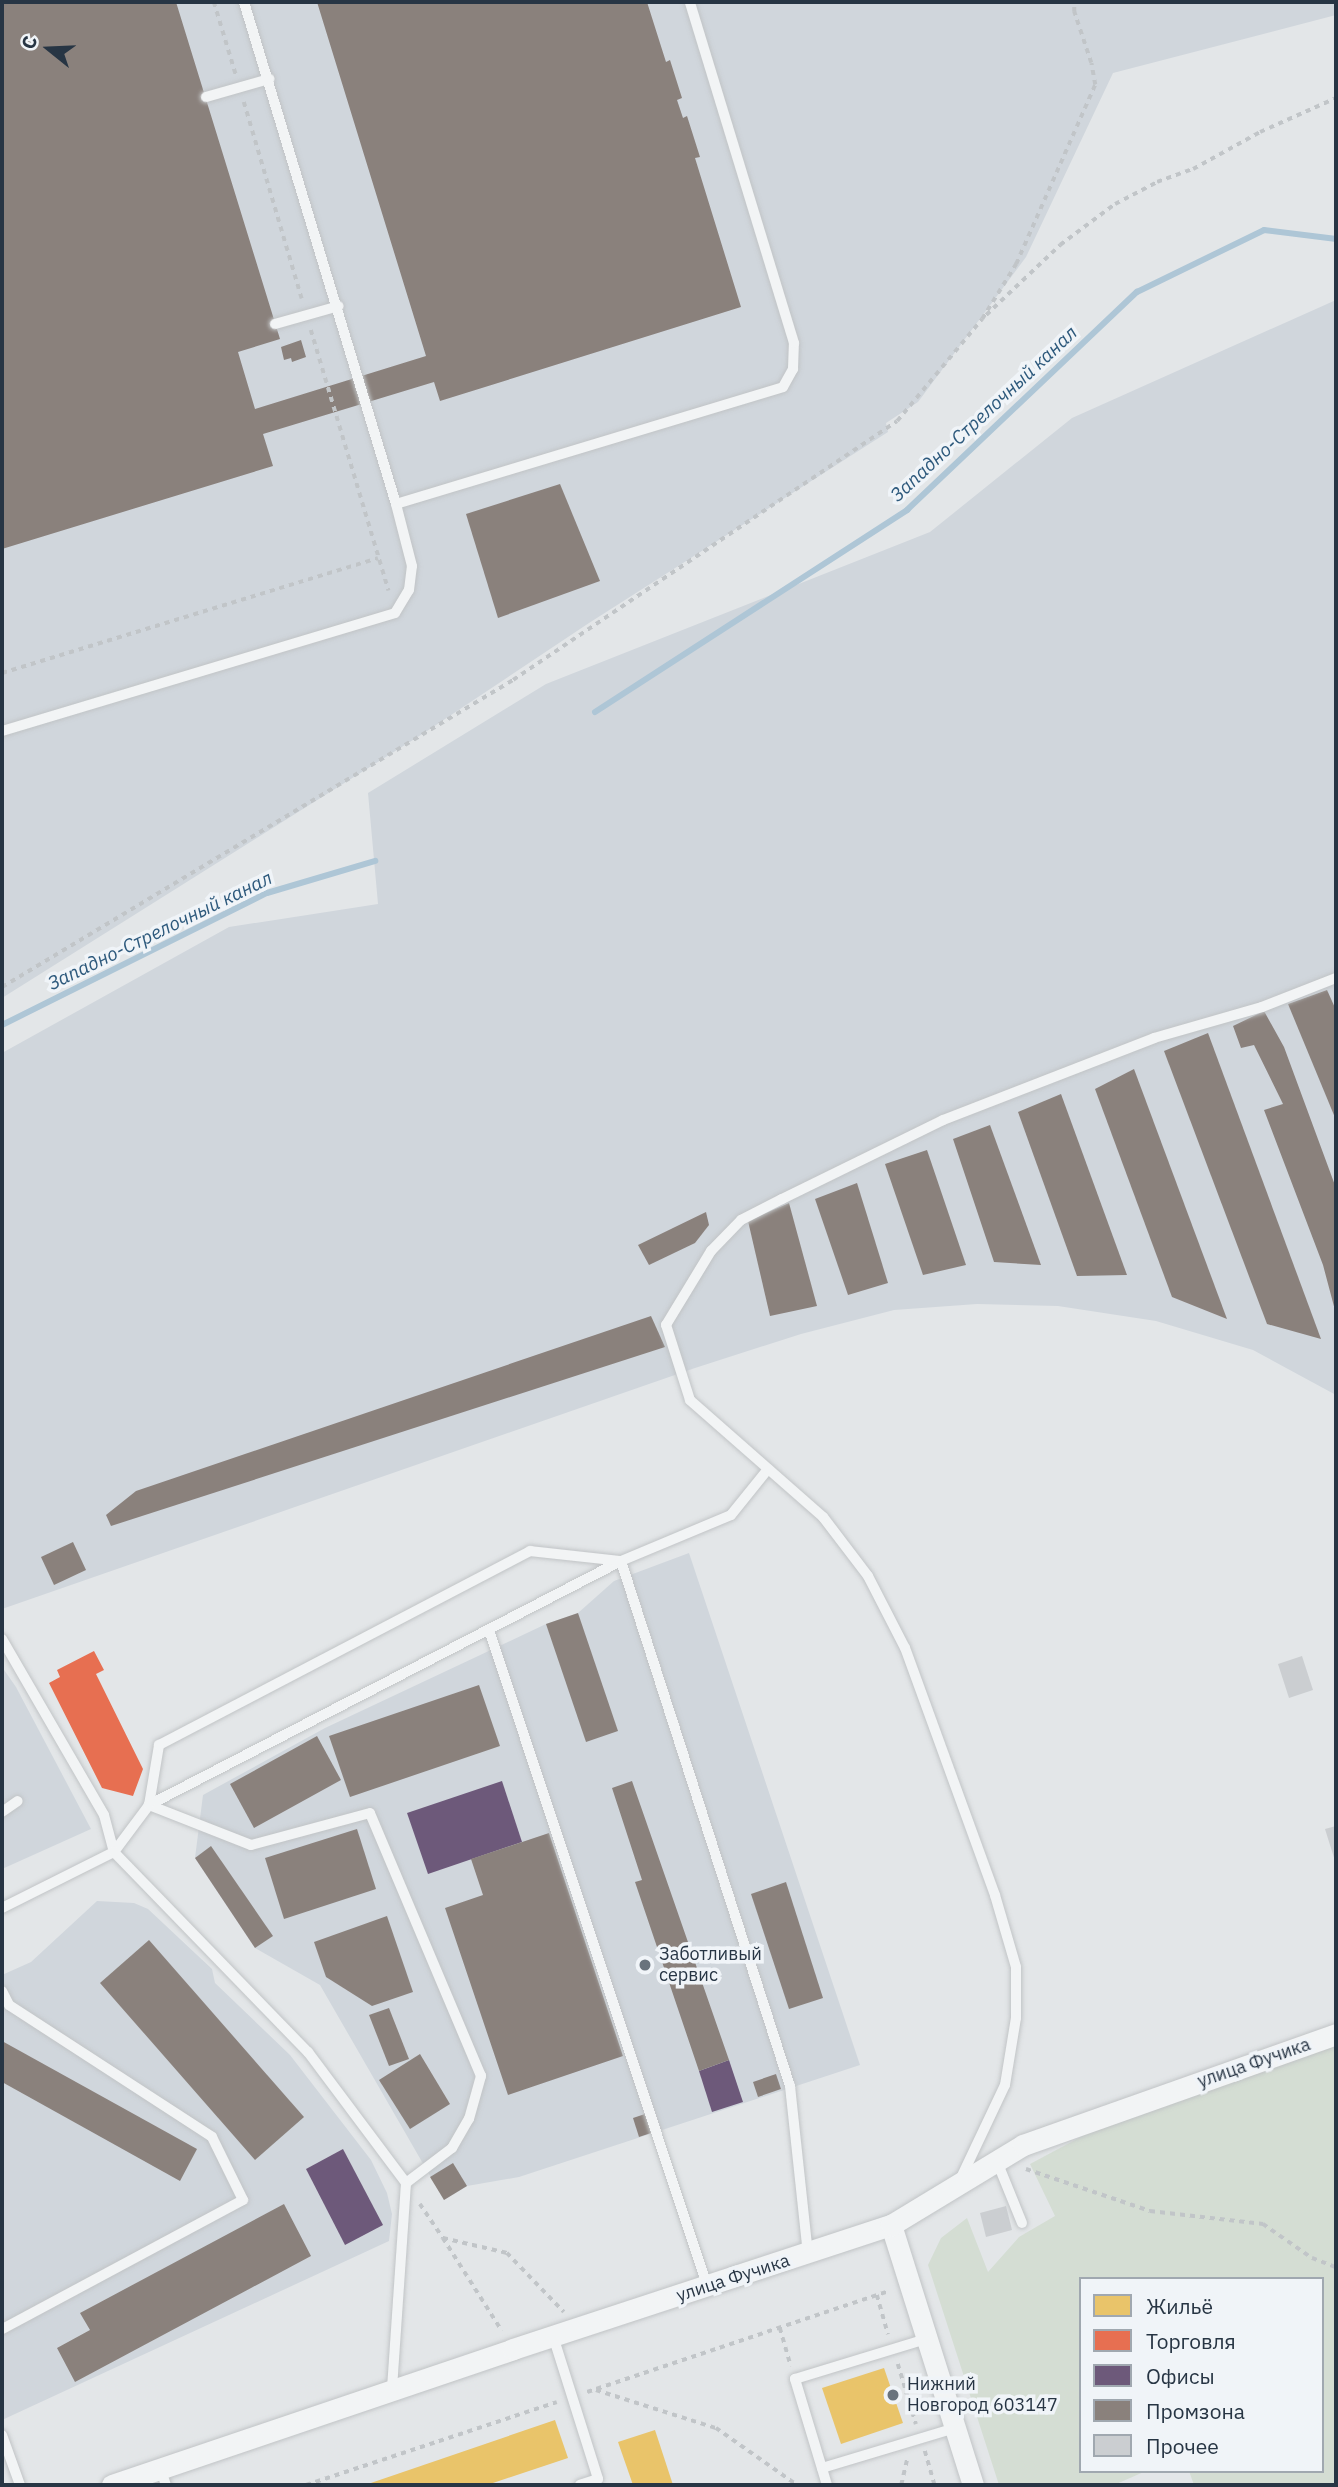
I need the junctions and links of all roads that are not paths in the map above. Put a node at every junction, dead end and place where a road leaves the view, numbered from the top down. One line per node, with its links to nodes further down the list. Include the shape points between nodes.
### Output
1 (244, 2): 3 (lane)
2 (690, 2): 7 (lane, via 794,343 793,369 783,387)
3 (269, 79): 4 (lane); 5 (lane)
4 (206, 97)
5 (339, 306): 6 (lane); 7 (lane)
6 (275, 324)
7 (396, 504): 8 (lane, via 412,566 409,590 395,614)
8 (2, 731)
9 (1336, 978): 10 (lane, via 1262,1007 1154,1038 943,1120 741,1220 711,1251 666,1325 690,1401)
10 (768, 1469): 11 (lane, via 731,1515); 23 (lane, via 823,1517 868,1576 905,1648 995,1895 1016,1967 1016,2018 1005,2085)
11 (621, 1561): 12 (lane); 15 (lane, via 530,1551 159,1745); 26 (lane, via 790,2086)
12 (489, 1630): 15 (lane); 27 (lane)
13 (2, 1639): 17 (lane, via 104,1815)
14 (18, 1801): 16 (lane)
15 (149, 1805): 17 (lane); 22 (lane, via 251,1844 370,1813 481,2076 469,2119 452,2148)
16 (2, 1812)
17 (114, 1852): 18 (lane); 22 (lane, via 308,2052)
18 (2, 1908)
19 (2, 1991): 28 (lane, via 9,2005 212,2137 243,2200)
20 (1336, 2034): 21 (street, улица Фучика, via 1023,2145)
21 (996, 2159): 23 (street, улица Фучика); 24 (lane)
22 (406, 2183): 31 (lane)
23 (957, 2185): 25 (street, улица Фучика)
24 (1022, 2223)
25 (891, 2225): 26 (street, улица Фучика); 30 (street)
26 (808, 2254): 27 (street, улица Фучика)
27 (707, 2285): 29 (street, улица Фучика)
28 (2, 2329)
29 (553, 2336): 31 (street, улица Фучика); 36 (lane)
30 (926, 2339): 32 (street); 34 (lane, via 795,2379)
31 (392, 2391): 35 (street, улица Фучика)
32 (955, 2428): 34 (lane); 41 (street)
33 (2, 2435): 37 (lane)
34 (822, 2468): 40 (lane)
35 (163, 2478): 38 (street, улица Фучика)
36 (601, 2482): 39 (lane)
37 (20, 2485)
38 (112, 2485)
39 (580, 2485)
40 (827, 2485)
41 (973, 2485)

